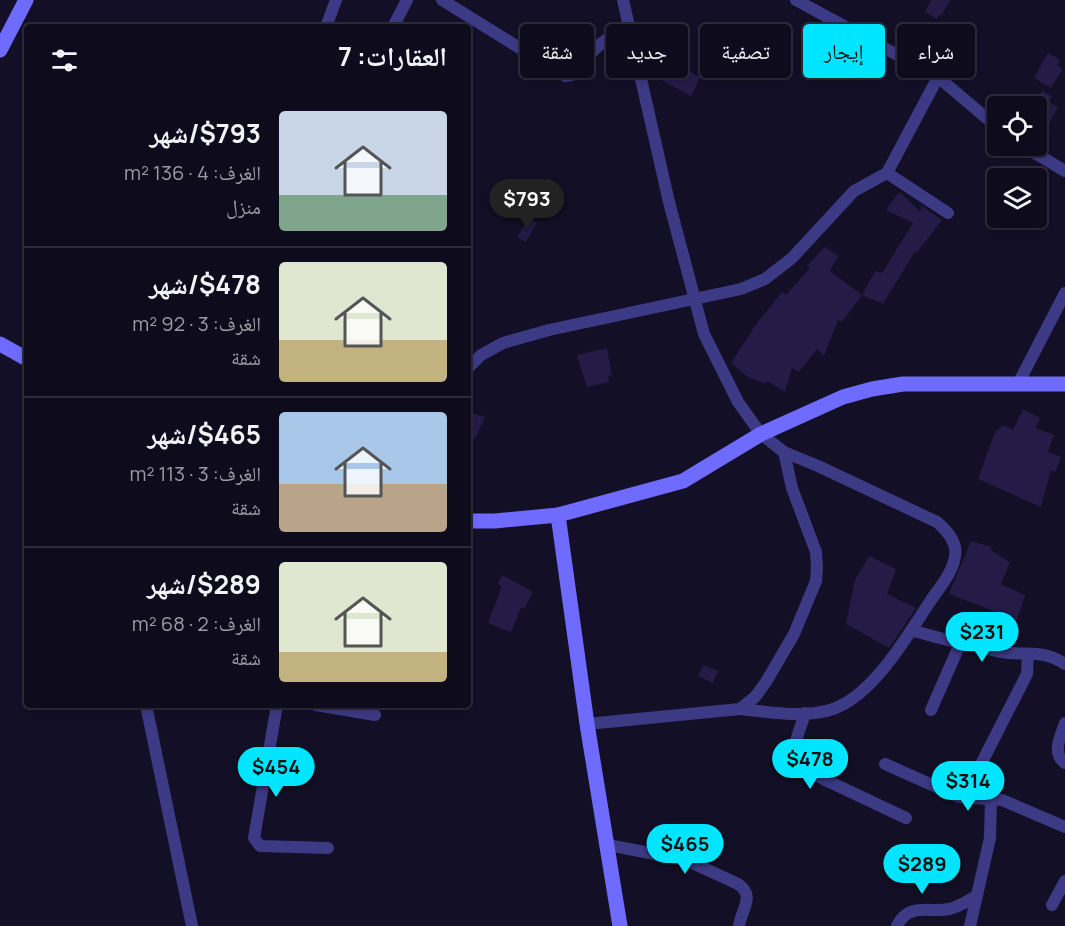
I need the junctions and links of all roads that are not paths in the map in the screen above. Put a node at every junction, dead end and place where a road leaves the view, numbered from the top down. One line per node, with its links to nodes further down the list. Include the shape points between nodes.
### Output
1 (26, 0): 11 (street)
2 (336, 0): 7 (street)
3 (407, 0): 8 (street)
4 (442, 0): 10 (street, via 565,76 571,75)
5 (623, 0): 9 (street)
6 (796, 0): 12 (street)
7 (327, 24)
8 (395, 24)
9 (628, 24)
10 (606, 39)
11 (0, 50)
12 (897, 55)
13 (641, 78): 22 (street)
14 (937, 78): 19 (street)
15 (939, 78): 16 (street)
16 (987, 119)
17 (1040, 156): 18 (street)
18 (1065, 171)
19 (887, 174): 20 (street); 22 (street, via 854,191 792,258 765,279 741,289)
20 (948, 213)
21 (1065, 293): 26 (street)
22 (693, 299): 25 (street, via 503,343); 28 (street, via 718,364)
23 (0, 344): 24 (street)
24 (24, 357)
25 (471, 365)
26 (1018, 384): 27 (street); 28 (street, via 903,384 872,389 843,397)
27 (1065, 384)
28 (761, 434): 29 (street); 30 (street, via 683,481)
29 (784, 452): 32 (street, via 937,522 947,531 956,555 950,571); 39 (street, via 792,488 816,552 816,581 794,634 766,682)
30 (558, 515): 31 (street); 44 (street)
31 (471, 520)
32 (911, 630): 33 (street); 41 (street, via 884,667 855,697 826,711)
33 (960, 644): 34 (street); 40 (street)
34 (1028, 654): 35 (street, via 1052,656); 47 (street, via 1027,674 979,768)
35 (1065, 664)
36 (147, 708): 56 (street)
37 (276, 708): 52 (street, via 254,838 260,846)
38 (334, 708): 42 (street)
39 (740, 709): 41 (street); 44 (street)
40 (931, 710)
41 (805, 713): 49 (street, via 794,751 796,766)
42 (375, 715)
43 (1065, 723): 45 (street, via 1057,752)
44 (587, 724): 51 (street)
45 (1065, 763)
46 (885, 764): 47 (street, via 959,797)
47 (974, 797): 48 (street)
48 (991, 798): 50 (street, via 1012,803); 54 (street, via 990,838)
49 (906, 818)
50 (1065, 827)
51 (608, 845): 57 (street); 58 (street, via 686,860 738,884 748,902)
52 (328, 848)
53 (1065, 881): 55 (street)
54 (976, 896): 59 (street, via 947,909 911,911 904,914); 60 (street)
55 (1052, 905)
56 (192, 926)
57 (620, 926)
58 (739, 926)
59 (897, 926)
60 (970, 926)

